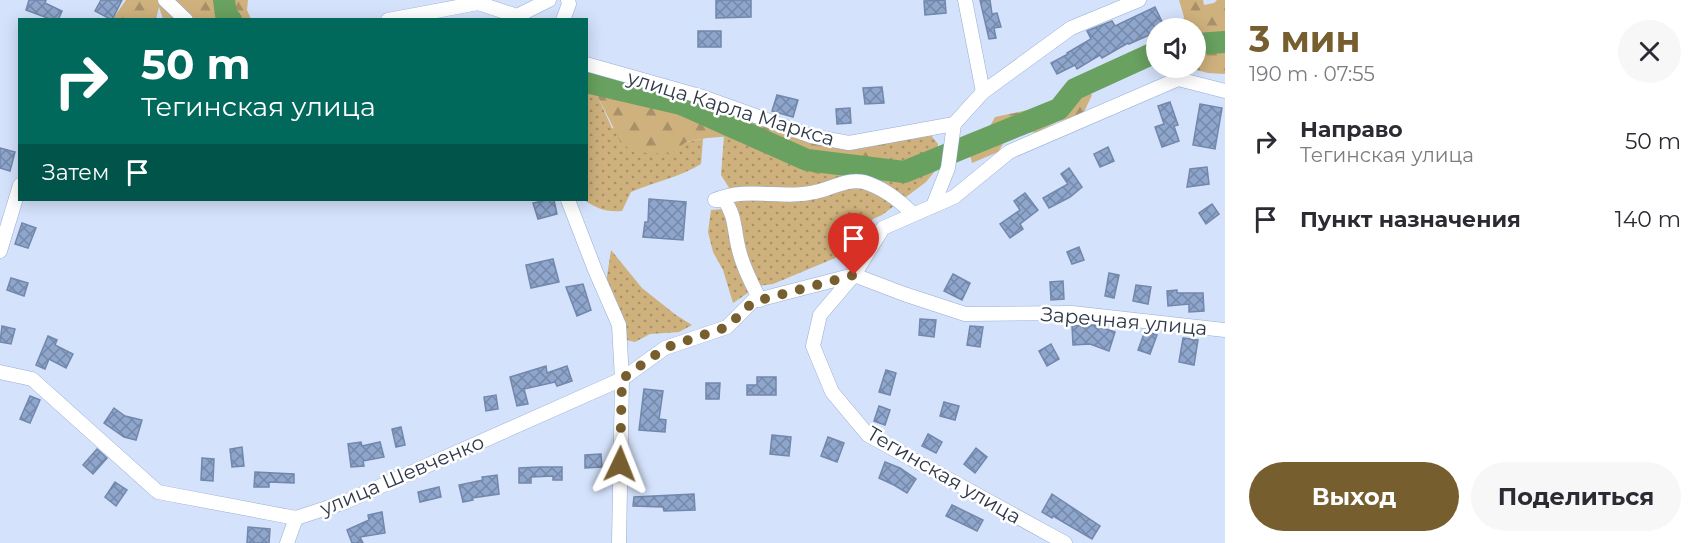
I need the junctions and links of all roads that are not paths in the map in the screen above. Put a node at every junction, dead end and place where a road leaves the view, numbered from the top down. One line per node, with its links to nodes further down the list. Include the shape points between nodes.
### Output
1 (165, 0): 6 (street)
2 (549, 0): 8 (street)
3 (568, 0): 9 (street)
4 (965, 0): 12 (street)
5 (1139, 0): 12 (street, via 1071,28)
6 (184, 18)
7 (395, 18): 8 (street, via 478,3)
8 (516, 18)
9 (564, 18)
10 (588, 65): 13 (street, улица Карла Маркса, via 703,97 811,136 849,143)
11 (1225, 91): 16 (street, via 1178,79 1010,152 954,196)
12 (983, 92): 13 (street)
13 (954, 124): 16 (street, via 948,168)
14 (18, 191): 18 (street)
15 (568, 201): 23 (street, via 619,325)
16 (933, 206): 17 (street)
17 (913, 214): 19 (street, via 883,228); 20 (street, via 888,193 861,181 816,192 752,192 715,200 724,200 731,209 739,251)
18 (0, 251)
19 (854, 275): 20 (street); 21 (street, Заречная улица, via 965,314 1072,313); 27 (street, Тегинская улица, via 820,315 813,346 832,392 868,435)
20 (760, 300): 23 (street, via 727,327 665,348)
21 (1225, 330)
22 (0, 372): 24 (street, улица Шевченко, via 32,379 158,492)
23 (622, 379): 24 (street, улица Шевченко, via 345,502); 26 (street)
24 (296, 518): 25 (street)
25 (287, 543)
26 (619, 543)
27 (1065, 543)

